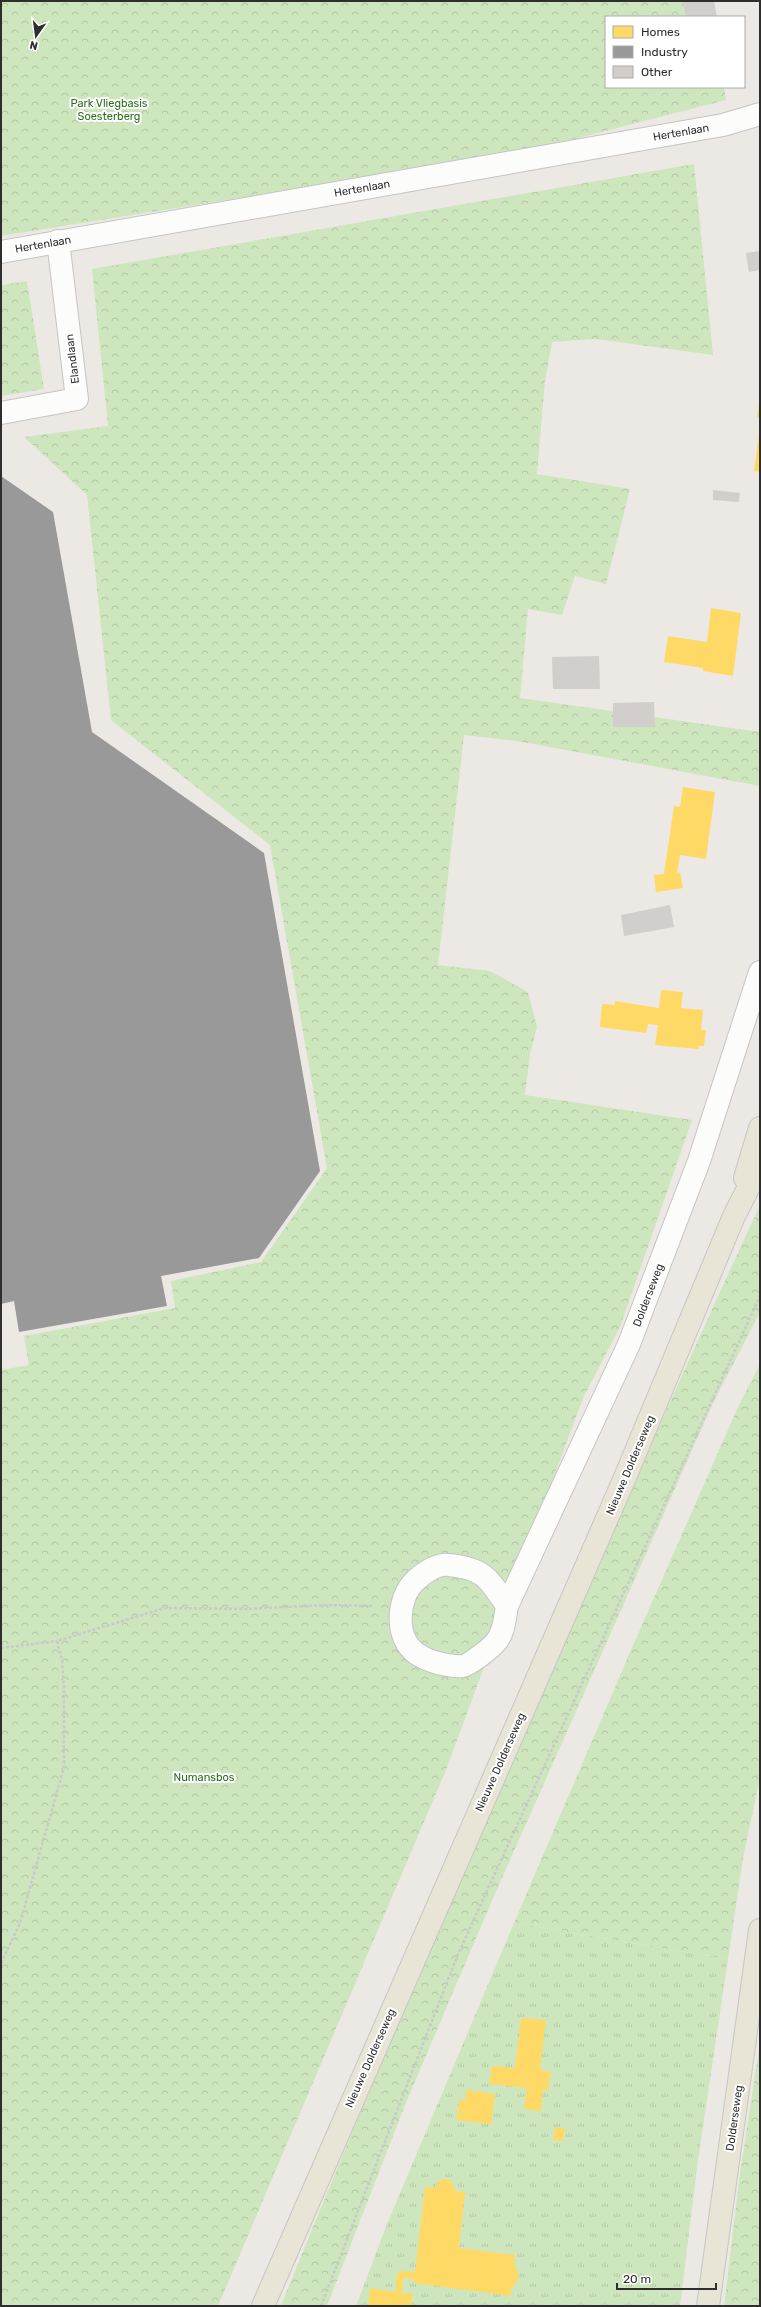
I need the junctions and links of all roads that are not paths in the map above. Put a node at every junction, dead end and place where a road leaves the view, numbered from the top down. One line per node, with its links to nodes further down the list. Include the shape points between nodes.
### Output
1 (760, 114): 2 (street, Hertenlaan)
2 (723, 125): 3 (street, Hertenlaan); 4 (street, Hertenlaan)
3 (760, 128)
4 (58, 241): 5 (street, Hertenlaan); 6 (street, Elandlaan, via 77,399)
5 (1, 252)
6 (1, 413)
7 (760, 972): 11 (street, Dolderseweg, via 699,1161 629,1344)
8 (760, 1128): 10 (main road, Nieuwe Dolderseweg)
9 (760, 1165): 10 (main road, Nieuwe Dolderseweg)
10 (734, 1216): 13 (main road, Nieuwe Dolderseweg, via 623,1482)
11 (507, 1606): 11 (street, Dolderseweg, via 503,1628 496,1643 465,1666 444,1664 417,1654 409,1645 401,1628 400,1606 410,1585 420,1576 443,1564 467,1567 487,1577)
12 (760, 1930): 14 (main road, Dolderseweg)
13 (263, 2306)
14 (708, 2306)

